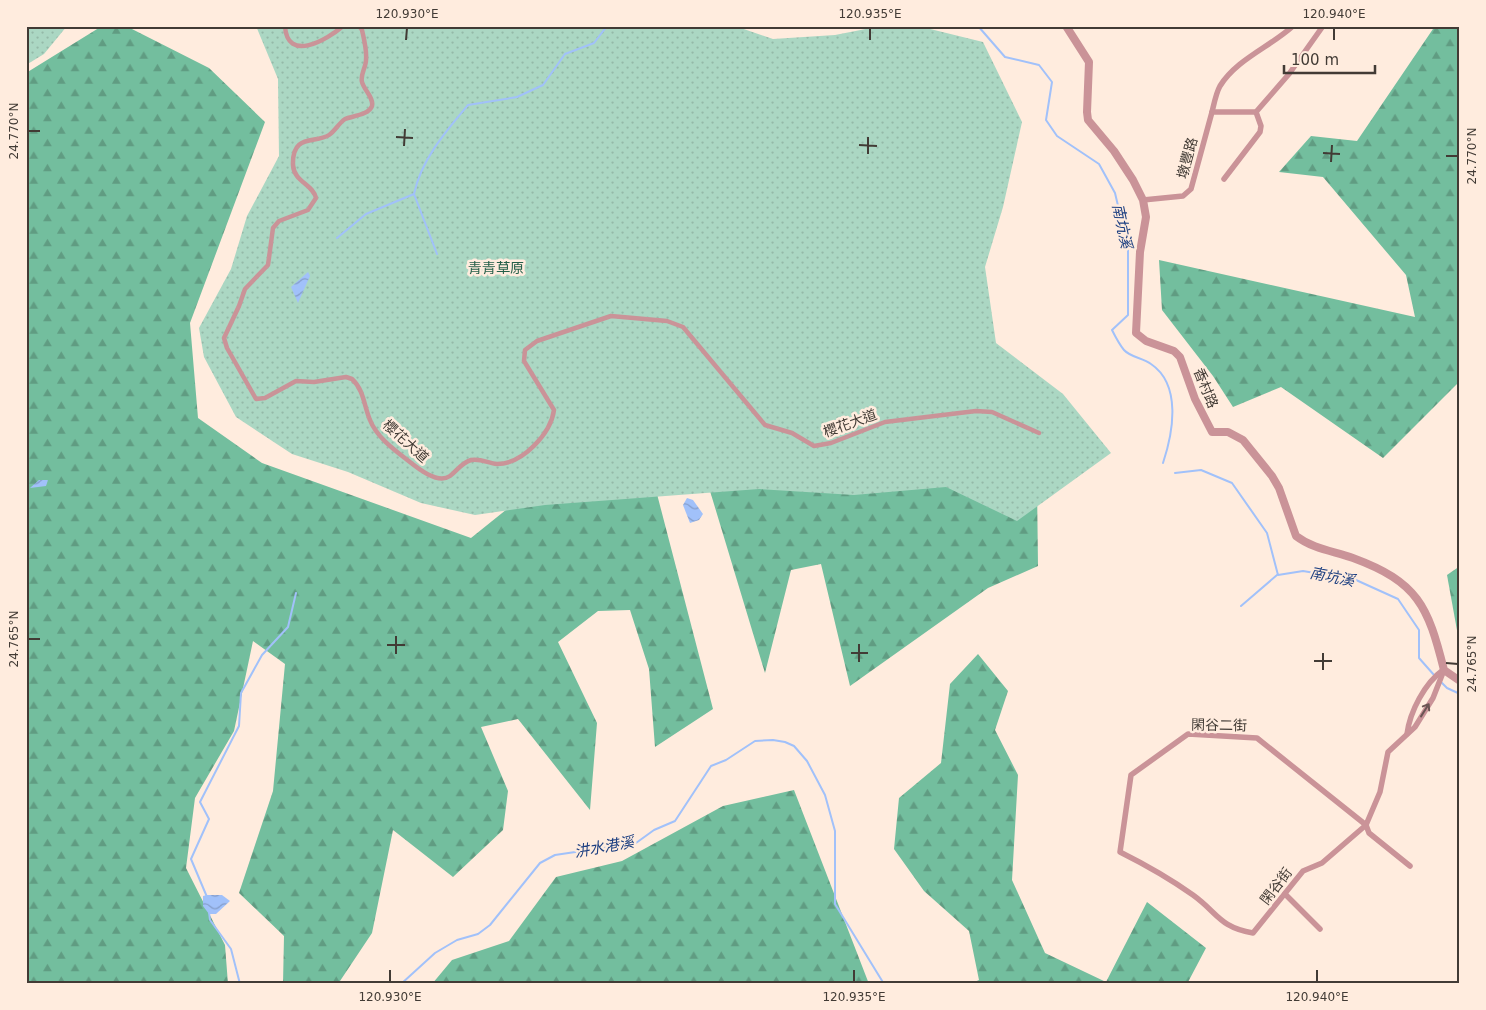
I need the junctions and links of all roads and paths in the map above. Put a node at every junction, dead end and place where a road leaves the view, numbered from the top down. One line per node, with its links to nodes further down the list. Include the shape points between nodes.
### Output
1 (285, 26): 2 (street, via 289,41 309,45 323,41)
2 (343, 26)
3 (359, 26): 11 (street, 櫻花大道, via 367,58 362,82 372,107 343,120 329,135 307,139 300,144 293,164 294,172 311,188 316,198 308,210 278,221 273,228 268,266 244,289 224,338 256,399 265,398 296,381 352,378 380,435 424,472 440,479 448,478 472,460 504,463 516,459 532,446 547,431 554,410 524,361 525,350 537,341 611,316 668,321 683,326 765,425 792,433 814,446 831,443 885,422 976,411 992,412)
4 (1066, 26): 10 (street, 香村路, via 1090,62 1087,112 1090,125 1114,151)
5 (1293, 26): 7 (street, 墩豐路, via 1274,43 1248,57 1220,86)
6 (1323, 26): 8 (street, via 1289,74)
7 (1212, 112): 8 (street); 10 (street, 墩豐路, via 1191,189 1183,196)
8 (1256, 112): 9 (street, via 1262,126 1260,132)
9 (1224, 180)
10 (1143, 200): 12 (street, 香村路, via 1146,217 1140,252 1136,332 1146,341 1174,351 1180,357 1195,399 1212,432 1235,435 1248,447 1279,488 1296,536 1316,547 1383,572 1399,581 1418,599 1432,623)
11 (1039, 433)
12 (1441, 676): 13 (street); 14 (street, 閑谷街, one-way to 12, via 1415,727); 14 (street, 閑谷街, via 1431,679 1408,722)
13 (1460, 681)
14 (1407, 734): 15 (street, 閑谷街, via 1388,752 1380,792)
15 (1366, 825): 16 (street, 閑谷二街, via 1258,738 1188,734 1132,775); 17 (street, 閑谷二街, via 1369,833); 18 (street, 閑谷街, via 1322,863 1302,871)
16 (1120, 852): 18 (street, 閑谷街, via 1161,872 1207,905 1220,921 1237,930 1253,933)
17 (1410, 866)
18 (1285, 894): 19 (street)
19 (1320, 929)

